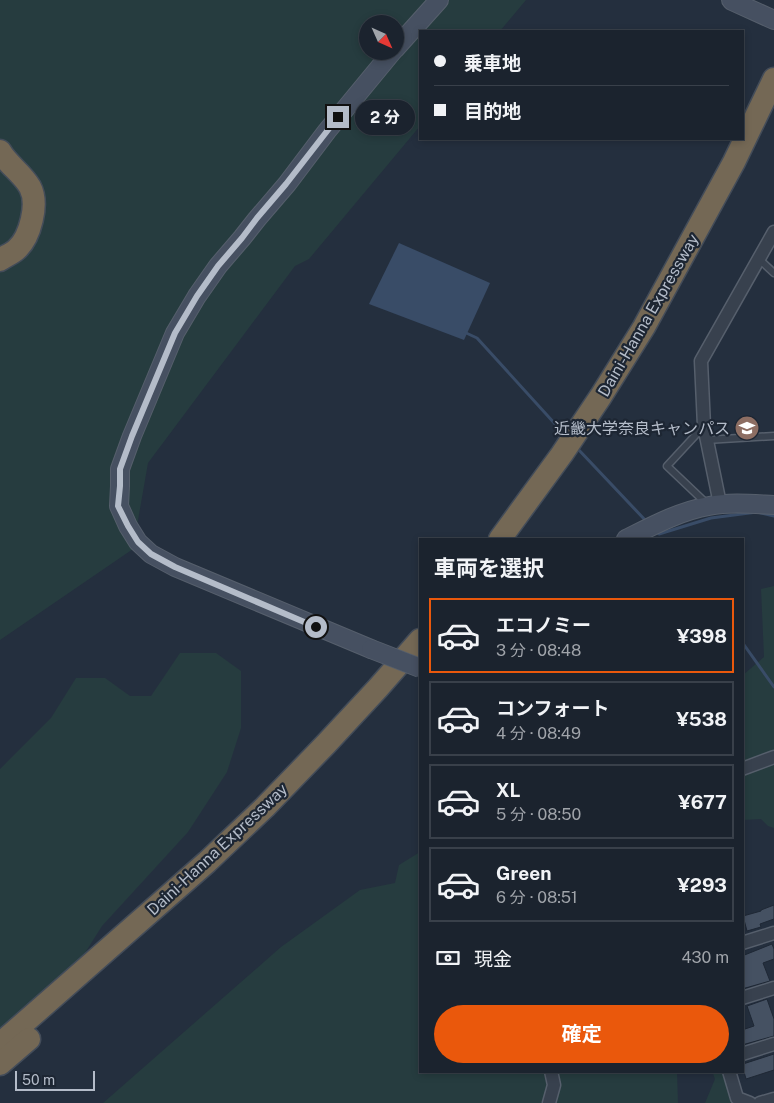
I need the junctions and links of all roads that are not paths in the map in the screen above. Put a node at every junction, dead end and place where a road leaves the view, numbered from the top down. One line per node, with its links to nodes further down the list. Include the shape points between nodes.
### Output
1 (439, 0): 4 (street)
2 (731, 0): 3 (street)
3 (774, 20)
4 (404, 39)
5 (386, 60): 23 (street, bridge, via 197,296 175,333 132,436 120,469 118,506 138,542 151,554 289,616)
6 (774, 79): 18 (highway, Daini-Hanna Expressway, via 734,162 644,327 562,454)
7 (774, 113): 19 (highway, Daini-Hanna Expressway, via 702,255 657,334 574,463)
8 (0, 151): 11 (highway, via 27,183 34,204 26,239)
9 (774, 232): 10 (street)
10 (759, 258): 12 (lane); 13 (street, via 701,361)
11 (0, 260)
12 (774, 273)
13 (704, 426): 15 (street); 16 (lane, via 666,466)
14 (774, 436): 15 (lane)
15 (706, 440): 16 (street)
16 (714, 505): 17 (street); 20 (street, via 687,512)
17 (774, 505)
18 (501, 538)
19 (520, 538)
20 (628, 538)
21 (419, 641): 30 (highway, Daini-Hanna Expressway, via 333,738 265,807)
22 (419, 663): 33 (highway, Daini-Hanna Expressway, via 276,817)
23 (419, 668)
24 (774, 757): 25 (street)
25 (744, 768)
26 (774, 933): 27 (street)
27 (744, 942)
28 (774, 988): 29 (street)
29 (744, 997)
30 (0, 1044)
31 (774, 1044): 32 (street)
32 (744, 1053)
33 (0, 1064)
34 (551, 1073): 37 (street, via 554,1085)
35 (730, 1073): 38 (street, via 737,1098)
36 (774, 1099): 39 (street)
37 (549, 1103)
38 (750, 1103)
39 (760, 1103)

